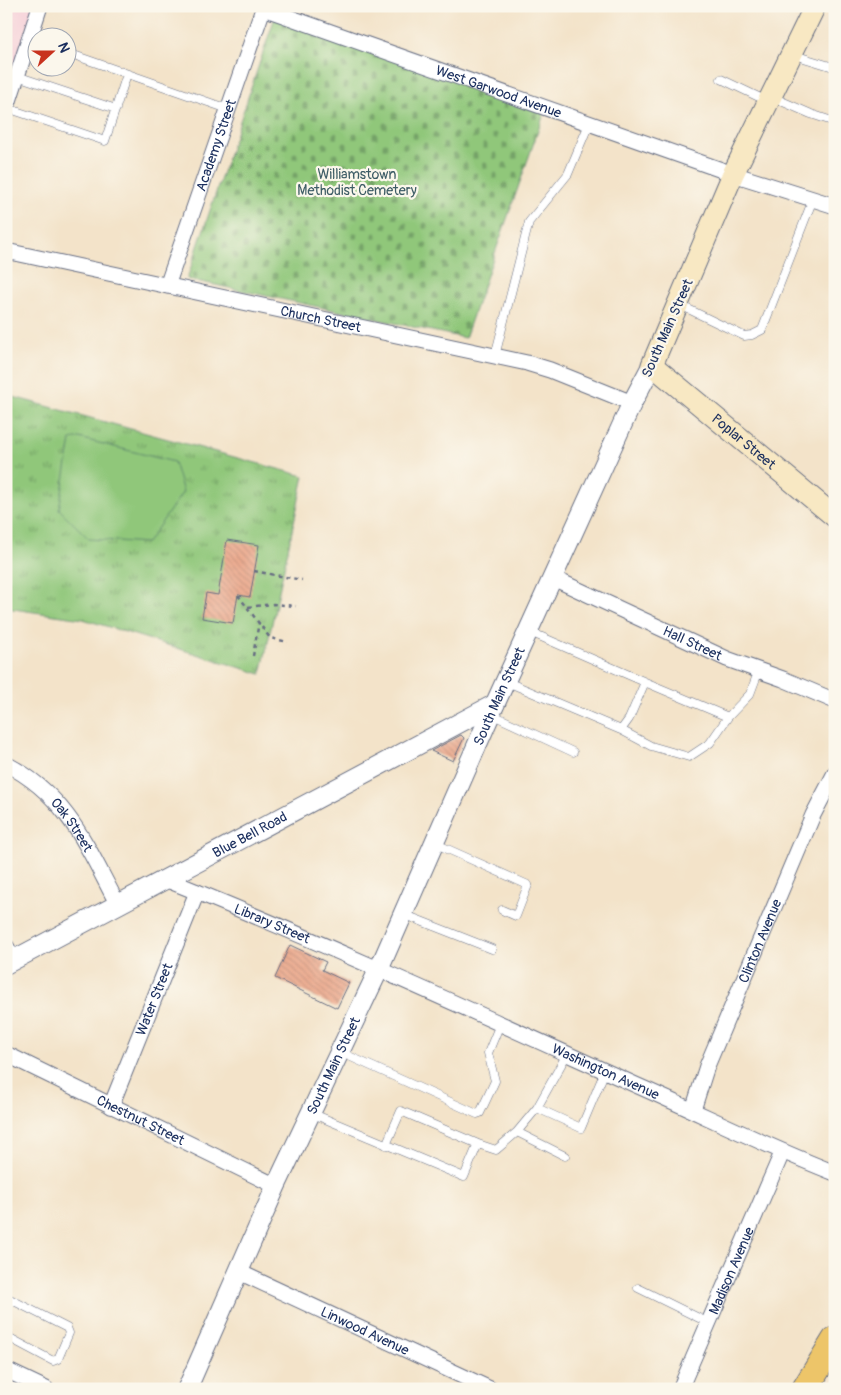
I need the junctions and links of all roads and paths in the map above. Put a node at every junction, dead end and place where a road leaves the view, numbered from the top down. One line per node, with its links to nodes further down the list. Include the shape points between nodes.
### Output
1 (40, 6): 4 (street)
2 (815, 6): 6 (main road, South Main Street)
3 (261, 7): 15 (street, Academy Street); 17 (street, West Garwood Avenue)
4 (36, 28)
5 (28, 52): 10 (street)
6 (793, 55): 8 (lane, via 830,66); 12 (main road, South Main Street)
7 (78, 57): 9 (lane)
8 (835, 64)
9 (127, 74): 14 (lane); 15 (lane)
10 (17, 76): 13 (street); 14 (lane)
11 (721, 79): 12 (lane)
12 (770, 100): 16 (lane); 18 (main road, South Main Street)
13 (6, 109): 14 (lane, via 105,141)
14 (116, 109)
15 (228, 109): 22 (street, Academy Street)
16 (835, 122)
17 (589, 124): 18 (street, West Garwood Avenue); 24 (lane, via 568,174 528,222)
18 (733, 174): 19 (street, West Garwood Avenue); 23 (main road, South Main Street)
19 (814, 199): 20 (street, West Garwood Avenue); 23 (lane, via 762,330 744,336)
20 (835, 206)
21 (6, 252): 22 (street, Church Street)
22 (167, 286): 24 (street, Church Street)
23 (678, 304): 25 (main road, South Main Street)
24 (495, 356): 26 (street, Church Street, via 550,370)
25 (652, 366): 26 (street, South Main Street); 27 (main road, Poplar Street)
26 (632, 403): 29 (street, South Main Street)
27 (835, 517)
28 (254, 571): 30 (path)
29 (553, 578): 35 (street, South Main Street); 38 (street, Hall Street, via 727,659)
30 (302, 580)
31 (238, 595): 33 (path)
32 (296, 606): 33 (path)
33 (247, 607): 34 (path)
34 (258, 622): 36 (path, via 270,638); 37 (path)
35 (528, 631): 39 (street, South Main Street); 40 (lane)
36 (288, 642)
37 (253, 656)
38 (759, 670): 41 (street, Hall Street); 43 (lane, via 750,694)
39 (505, 681): 42 (street, South Main Street); 44 (lane)
40 (645, 682): 43 (lane); 44 (lane)
41 (835, 701)
42 (492, 709): 45 (lane); 48 (street, South Main Street); 49 (street, Blue Bell Road)
43 (728, 717): 44 (lane, via 710,743 688,757 651,746)
44 (621, 730)
45 (573, 752)
46 (6, 764): 51 (street, Oak Street, via 42,787 64,810)
47 (835, 773): 64 (street, Clinton Avenue, via 813,815 707,1066)
48 (434, 843): 52 (lane, via 528,885 516,916); 53 (street, South Main Street)
49 (165, 879): 50 (street, Library Street); 51 (street, Blue Bell Road)
50 (198, 892): 56 (street, Library Street); 62 (street, Water Street)
51 (118, 905): 55 (street, Blue Bell Road)
52 (502, 910)
53 (403, 914): 54 (lane); 56 (street, South Main Street)
54 (492, 949)
55 (9, 957)
56 (379, 969): 57 (street, Washington Avenue); 58 (street, South Main Street)
57 (500, 1024): 58 (lane, via 488,1053 494,1081 477,1114); 59 (street, Washington Avenue)
58 (340, 1052): 65 (street, South Main Street)
59 (567, 1054): 61 (street, Washington Avenue); 63 (lane)
60 (10, 1059): 62 (street, Chestnut Street)
61 (605, 1071): 63 (lane, via 581,1128); 64 (street, Washington Avenue)
62 (111, 1106): 72 (street, Chestnut Street)
63 (537, 1108): 66 (lane)
64 (693, 1110): 69 (street, Washington Avenue)
65 (311, 1112): 68 (lane); 72 (street, South Main Street)
66 (517, 1132): 67 (lane, via 496,1150); 70 (lane)
67 (478, 1144): 68 (lane, via 401,1112); 68 (lane, via 464,1177)
68 (386, 1145)
69 (782, 1152): 71 (street, Washington Avenue); 76 (street, Madison Avenue)
70 (565, 1156)
71 (835, 1173)
72 (276, 1186): 73 (street, South Main Street)
73 (239, 1272): 81 (street, South Main Street); 82 (street, Linwood Avenue)
74 (638, 1288): 76 (lane)
75 (6, 1297): 77 (lane, via 67,1328 69,1333 54,1361)
76 (709, 1323): 83 (street, Madison Avenue)
77 (6, 1336)
78 (835, 1340): 84 (highway)
79 (6, 1370): 80 (street)
80 (46, 1389)
81 (187, 1389)
82 (490, 1389)
83 (680, 1389)
84 (805, 1389)

